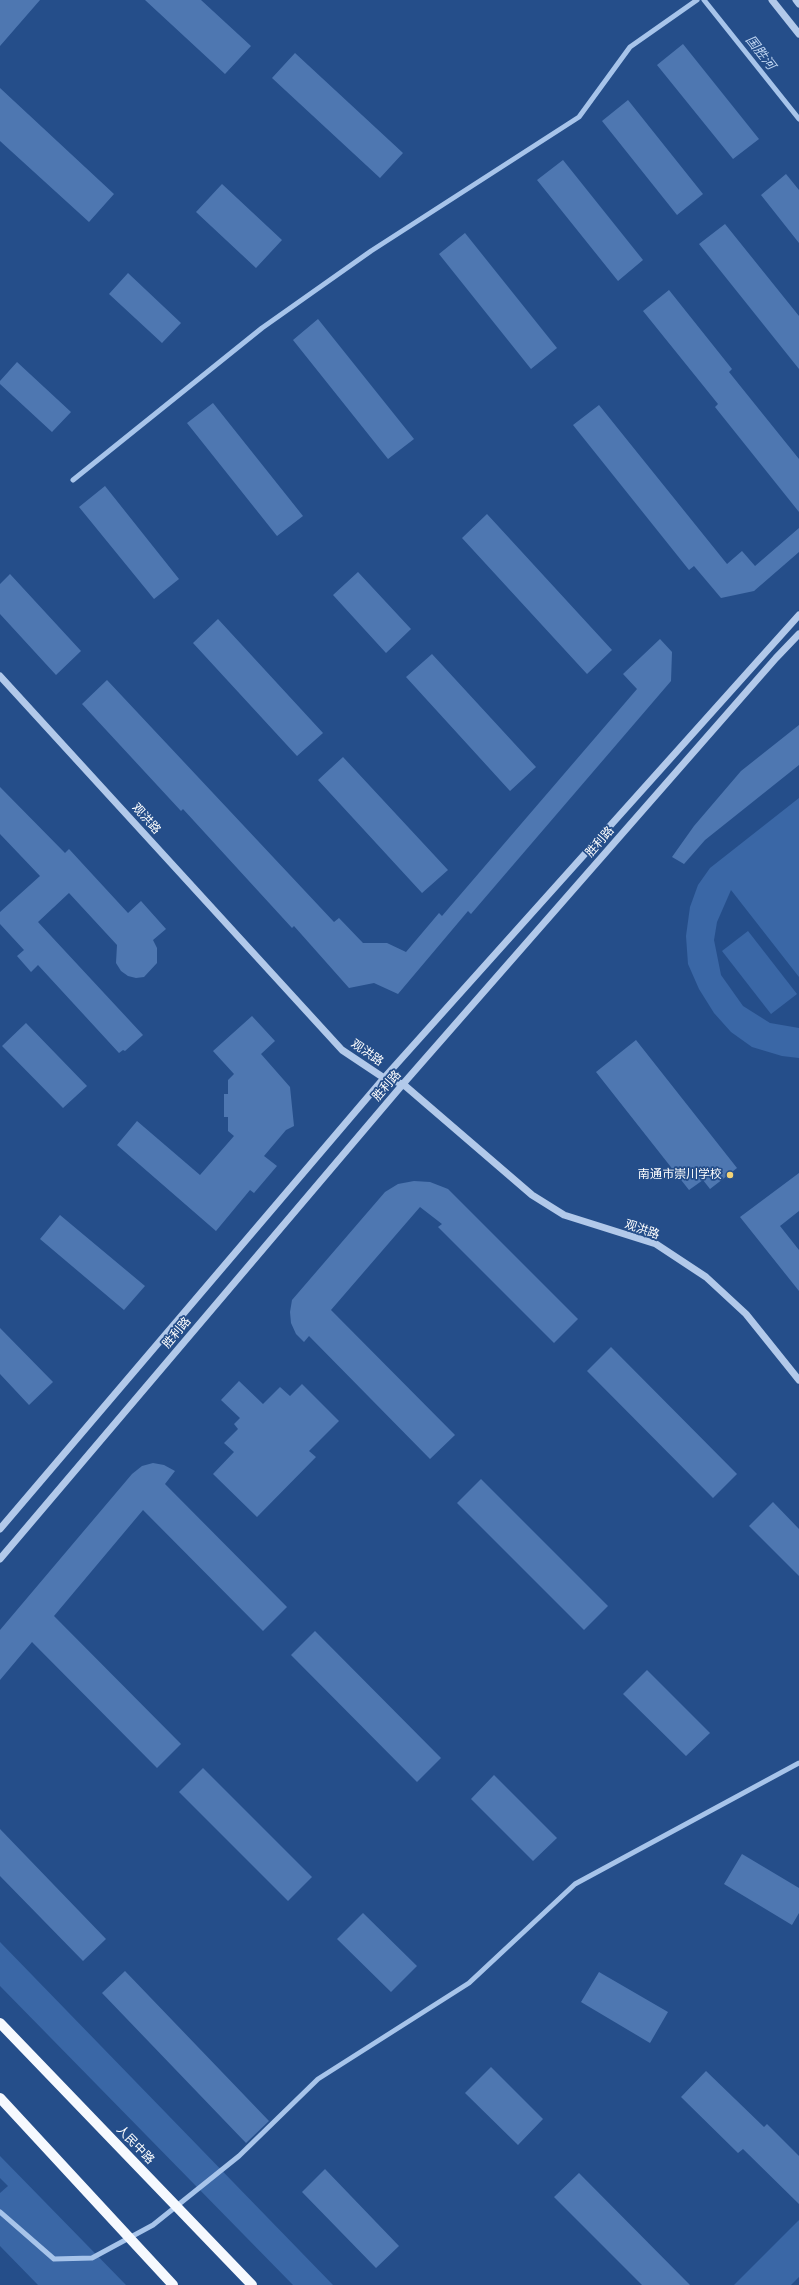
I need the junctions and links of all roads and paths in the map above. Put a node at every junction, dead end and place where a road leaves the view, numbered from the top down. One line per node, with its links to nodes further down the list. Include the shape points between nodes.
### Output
1 (772, 0): 4 (street)
2 (796, 0): 3 (street)
3 (799, 4)
4 (799, 34)
5 (799, 615): 8 (street, 胜利路)
6 (799, 634): 9 (street, 胜利路)
7 (0, 676): 8 (street, 观洪路, via 342,1050)
8 (384, 1078): 9 (street, 观洪路); 11 (street, 胜利路)
9 (403, 1084): 10 (street, 观洪路, via 532,1195 564,1215 656,1244 706,1277 746,1314); 12 (street, 胜利路)
10 (799, 1380)
11 (0, 1529)
12 (0, 1559)
13 (0, 2023): 16 (main road, 人民中路)
14 (0, 2098): 15 (main road)
15 (173, 2285)
16 (252, 2285)

